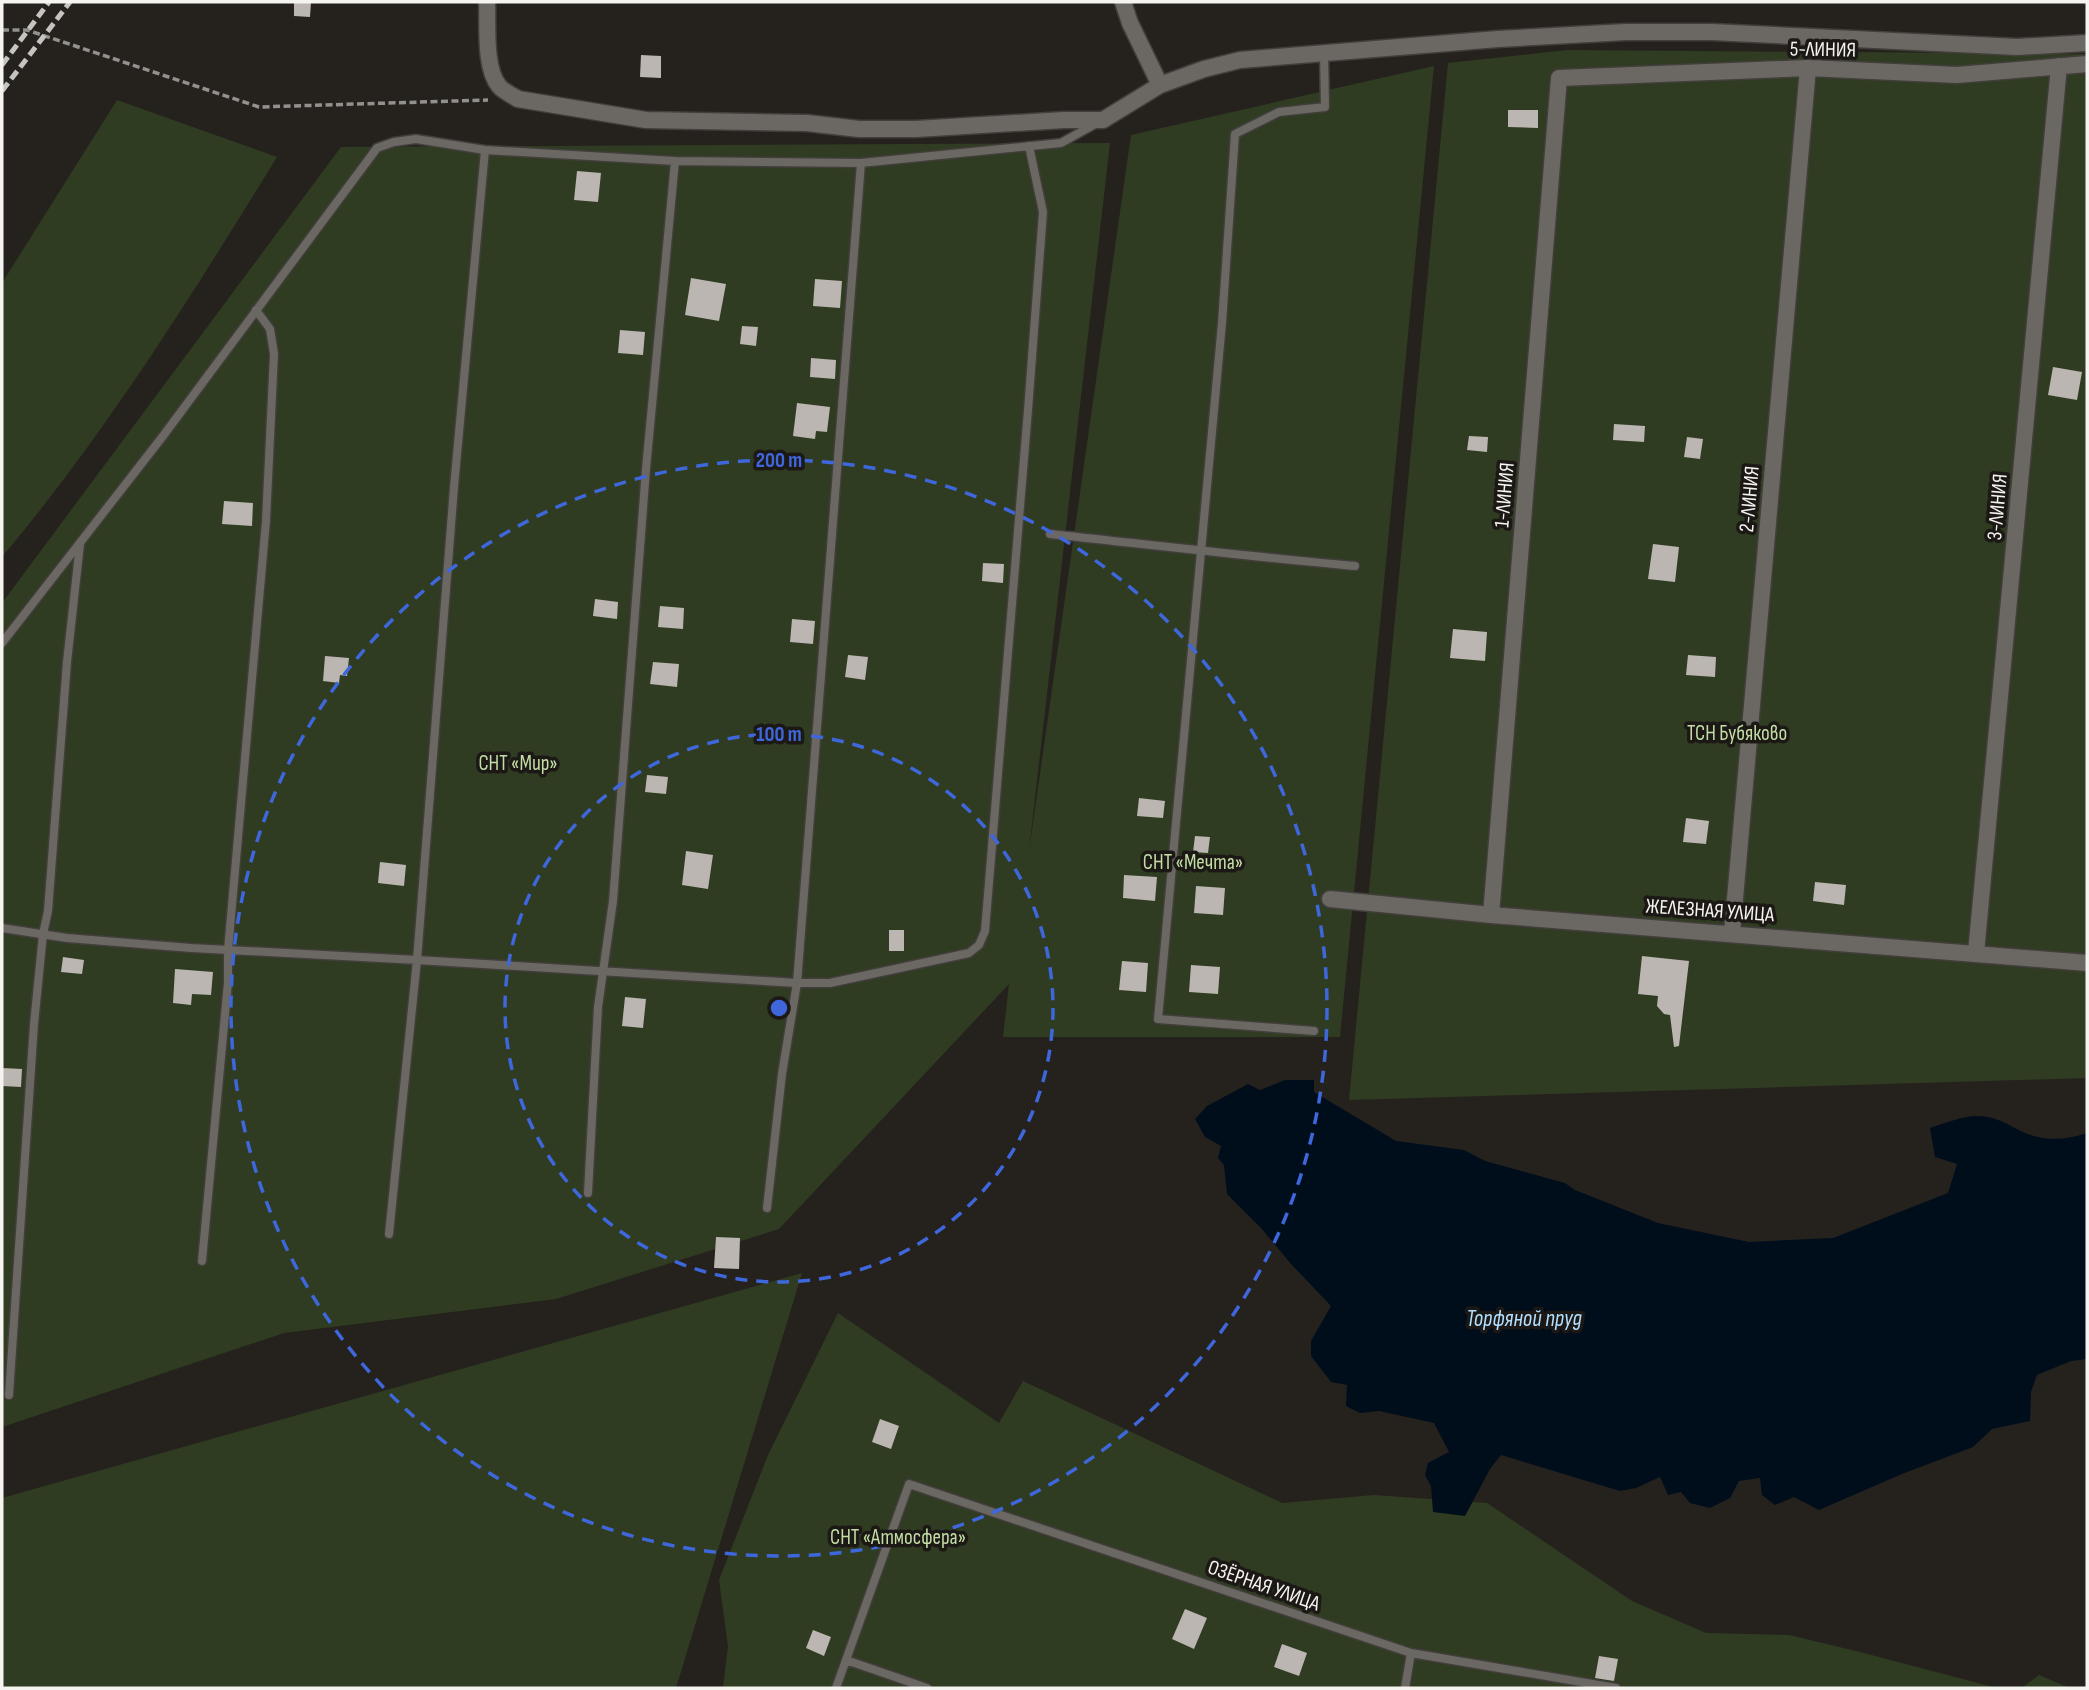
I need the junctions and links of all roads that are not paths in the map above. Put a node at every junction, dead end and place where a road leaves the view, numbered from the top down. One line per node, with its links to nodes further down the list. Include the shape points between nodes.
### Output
1 (487, 2): 10 (street, via 492,71 504,91 518,99 646,120 807,123 859,129)
2 (1123, 2): 9 (street)
3 (2087, 43): 4 (street, via 2017,47 1638,32)
4 (1324, 52): 9 (street, via 1240,60); 18 (lane, via 1325,107 1279,112 1235,134)
5 (2087, 64): 6 (street, 5-ЛИНИЯ)
6 (2059, 66): 7 (street, 5-ЛИНИЯ, via 1957,75); 27 (street, 3-ЛИНИЯ)
7 (1808, 68): 8 (street, 5-ЛИНИЯ); 24 (street, 2-ЛИНИЯ)
8 (1559, 78): 22 (street, 1-ЛИНИЯ)
9 (1160, 85): 10 (street)
10 (1103, 120): 11 (lane, via 1060,143)
11 (1029, 146): 14 (lane); 31 (lane, via 1043,212 985,931 969,954 830,983)
12 (485, 149): 13 (lane); 15 (lane, via 416,139 377,148); 28 (lane)
13 (676, 161): 14 (lane); 30 (lane)
14 (861, 163): 31 (lane)
15 (256, 310): 17 (lane); 26 (lane, via 270,329 274,354 266,521)
16 (1050, 534): 18 (lane)
17 (81, 541): 20 (lane); 25 (lane)
18 (1200, 550): 19 (lane); 32 (lane, via 1158,1018)
19 (1355, 566)
20 (2, 643)
21 (1330, 899): 22 (street, ЖЕЛЕЗНАЯ УЛИЦА)
22 (1491, 915): 24 (street, ЖЕЛЕЗНАЯ УЛИЦА)
23 (2, 928): 25 (lane)
24 (1732, 933): 27 (street, ЖЕЛЕЗНАЯ УЛИЦА)
25 (43, 934): 26 (lane); 37 (lane)
26 (228, 950): 28 (lane); 36 (lane)
27 (1976, 953): 29 (street, ЖЕЛЕЗНАЯ УЛИЦА)
28 (416, 960): 30 (lane); 35 (lane)
29 (2087, 963)
30 (604, 971): 31 (lane); 33 (lane)
31 (797, 983): 34 (lane)
32 (1314, 1031)
33 (588, 1193)
34 (767, 1208)
35 (389, 1234)
36 (202, 1261)
37 (9, 1395)
38 (1411, 1653): 39 (lane, ОЗЁРНАЯ УЛИЦА, via 909,1484); 42 (lane); 43 (lane, ОЗЁРНАЯ УЛИЦА)
39 (846, 1660): 40 (lane); 41 (lane)
40 (836, 1688)
41 (927, 1688)
42 (1405, 1688)
43 (1616, 1688)

